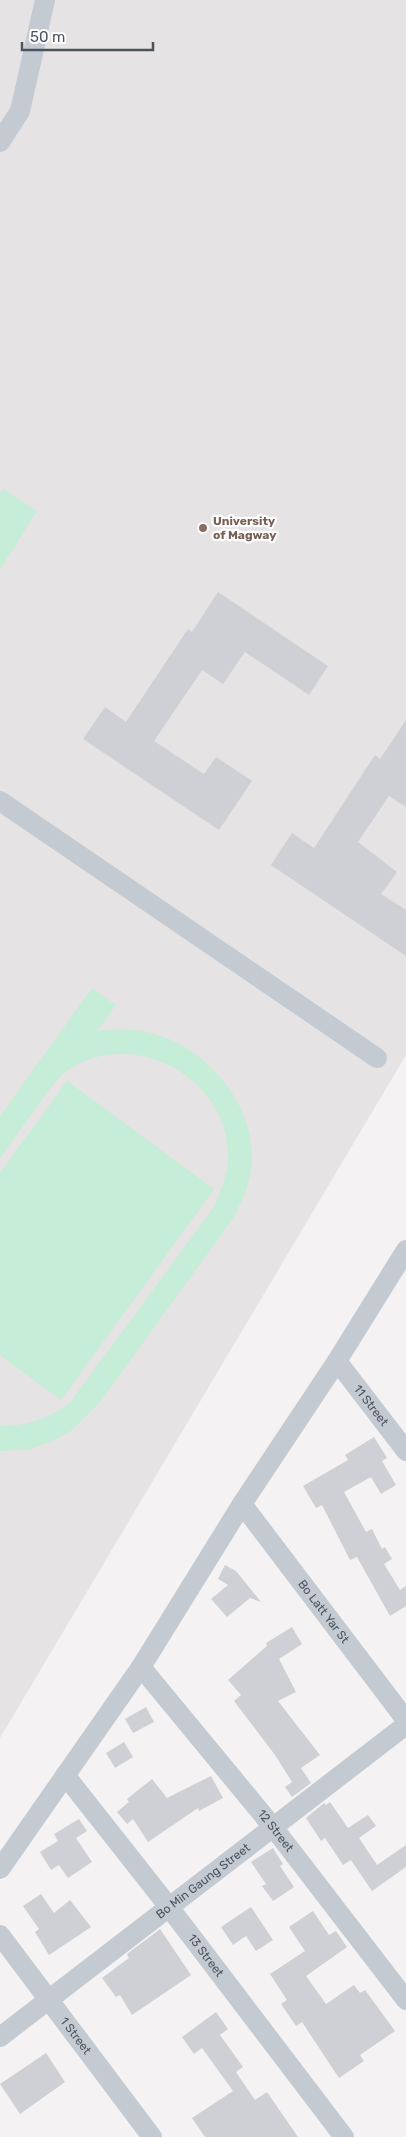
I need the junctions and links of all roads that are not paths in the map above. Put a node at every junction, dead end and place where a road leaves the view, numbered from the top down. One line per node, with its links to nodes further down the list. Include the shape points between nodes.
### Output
1 (45, 0): 2 (street, via 20,111)
2 (0, 142)
3 (0, 801): 4 (street)
4 (377, 1058)
5 (406, 1250): 6 (street)
6 (337, 1361): 7 (street, 11 Street); 8 (street)
7 (406, 1451)
8 (242, 1504): 9 (street); 10 (street, Bo Latt Yar St)
9 (141, 1667): 12 (street); 13 (street, 12 Street)
10 (406, 1720)
11 (406, 1725): 13 (street, Bo Min Gaung Street)
12 (65, 1775): 14 (street); 15 (street, 13 Street)
13 (274, 1827): 15 (street, Bo Min Gaung Street); 18 (street, 12 Street)
14 (1, 1865)
15 (169, 1907): 17 (street, Bo Min Gaung Street); 21 (street, 13 Street)
16 (0, 1935): 17 (street, 1 Street)
17 (49, 2000): 19 (street, Bo Min Gaung Street); 20 (street, 1 Street)
18 (406, 2000)
19 (0, 2037)
20 (152, 2137)
21 (344, 2137)

